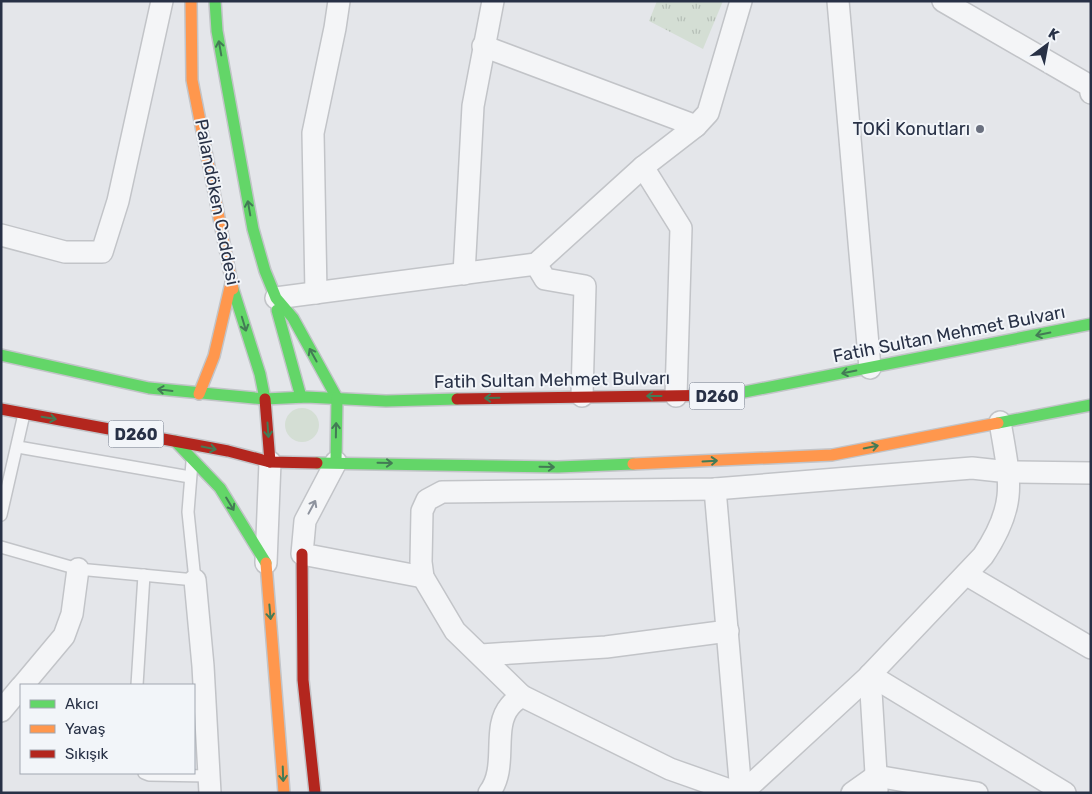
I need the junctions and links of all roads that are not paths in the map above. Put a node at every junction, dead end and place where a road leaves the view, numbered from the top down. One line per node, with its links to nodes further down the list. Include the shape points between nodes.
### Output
1 (162, 1): 13 (street, via 118,201 102,252 65,252)
2 (191, 1): 16 (main road, Palandöken Caddesi, via 192,80)
3 (215, 1): 18 (main road, Palandöken Caddesi, one-way to 3, via 261,272 217,31)
4 (339, 1): 17 (street, via 312,133)
5 (493, 1): 9 (street)
6 (741, 1): 11 (street, via 708,113)
7 (838, 1): 21 (street)
8 (944, 1): 10 (street)
9 (483, 46): 11 (street); 15 (street, via 473,106)
10 (1090, 88)
11 (696, 126): 12 (street)
12 (643, 167): 14 (street); 24 (street, via 681,228)
13 (1, 235)
14 (536, 264): 15 (street); 23 (street, via 545,279 585,286)
15 (464, 274): 17 (street)
16 (236, 281): 22 (main road); 27 (main road, Palandöken Caddesi, one-way to 27)
17 (316, 293): 18 (street)
18 (276, 298): 25 (main road, Palandöken Caddesi, via 277,313); 26 (main road, Palandöken Caddesi, one-way to 18, via 293,318)
19 (1091, 324): 21 (main road, Fatih Sultan Mehmet Bulvarı / D260, one-way to 21)
20 (1, 355): 22 (main road, D260, one-way to 20, via 149,388)
21 (870, 368): 24 (main road, Fatih Sultan Mehmet Bulvarı / D260, one-way to 24, via 724,396)
22 (199, 394): 27 (main road, D260)
23 (582, 396): 24 (main road, Fatih Sultan Mehmet Bulvarı / D260, one-way to 23); 26 (main road, Fatih Sultan Mehmet Bulvarı / D260, one-way to 26, via 386,401)
24 (676, 396)
25 (300, 397): 26 (main road, D260); 27 (main road, D260)
26 (337, 398): 36 (main road, one-way to 26)
27 (266, 399): 35 (main road, Palandöken Caddesi, one-way to 35)
28 (1091, 405): 31 (main road, D260)
29 (1, 409): 30 (main road, D260)
30 (24, 414): 32 (main road, D260, one-way to 32); 33 (lane)
31 (1000, 422): 36 (main road, D260, one-way to 31, via 558,467 832,455); 37 (street)
32 (175, 441): 34 (main road); 35 (main road, D260, one-way to 35)
33 (18, 447): 39 (lane); 41 (lane)
34 (192, 459): 39 (lane); 44 (main road, one-way to 44, via 220,488)
35 (270, 462): 36 (main road, D260); 44 (street)
36 (336, 462): 43 (street, one-way to 36, via 305,521)
37 (1009, 472): 38 (street); 40 (street, via 972,468); 47 (street, via 1009,501 1003,520 996,536)
38 (1091, 473)
39 (190, 477): 49 (lane, via 188,512)
40 (715, 489): 48 (street, via 437,493 427,500 422,511); 50 (street)
41 (1, 515)
42 (1, 547): 45 (lane)
43 (302, 554): 48 (street); 63 (main road, via 303,680)
44 (266, 563): 62 (main road, one-way to 62)
45 (78, 568): 46 (lane); 54 (street, via 72,614 64,636)
46 (144, 575): 49 (lane); 55 (lane)
47 (967, 575): 51 (street); 53 (street)
48 (423, 578): 52 (street, via 456,631)
49 (195, 580): 60 (street)
50 (728, 631): 52 (street, via 606,647); 65 (street)
51 (1091, 648)
52 (481, 655): 57 (street)
53 (870, 675): 61 (street); 65 (street); 68 (street)
54 (24, 684)
55 (138, 684)
56 (20, 688): 58 (street)
57 (522, 696): 64 (street, via 509,706 502,723 499,770); 65 (street, via 670,769)
58 (1, 711)
59 (146, 774): 60 (lane)
60 (210, 784)
61 (876, 784): 66 (street); 67 (street)
62 (284, 793)
63 (315, 793)
64 (489, 793)
65 (741, 793)
66 (852, 793)
67 (977, 793)
68 (1065, 793)

